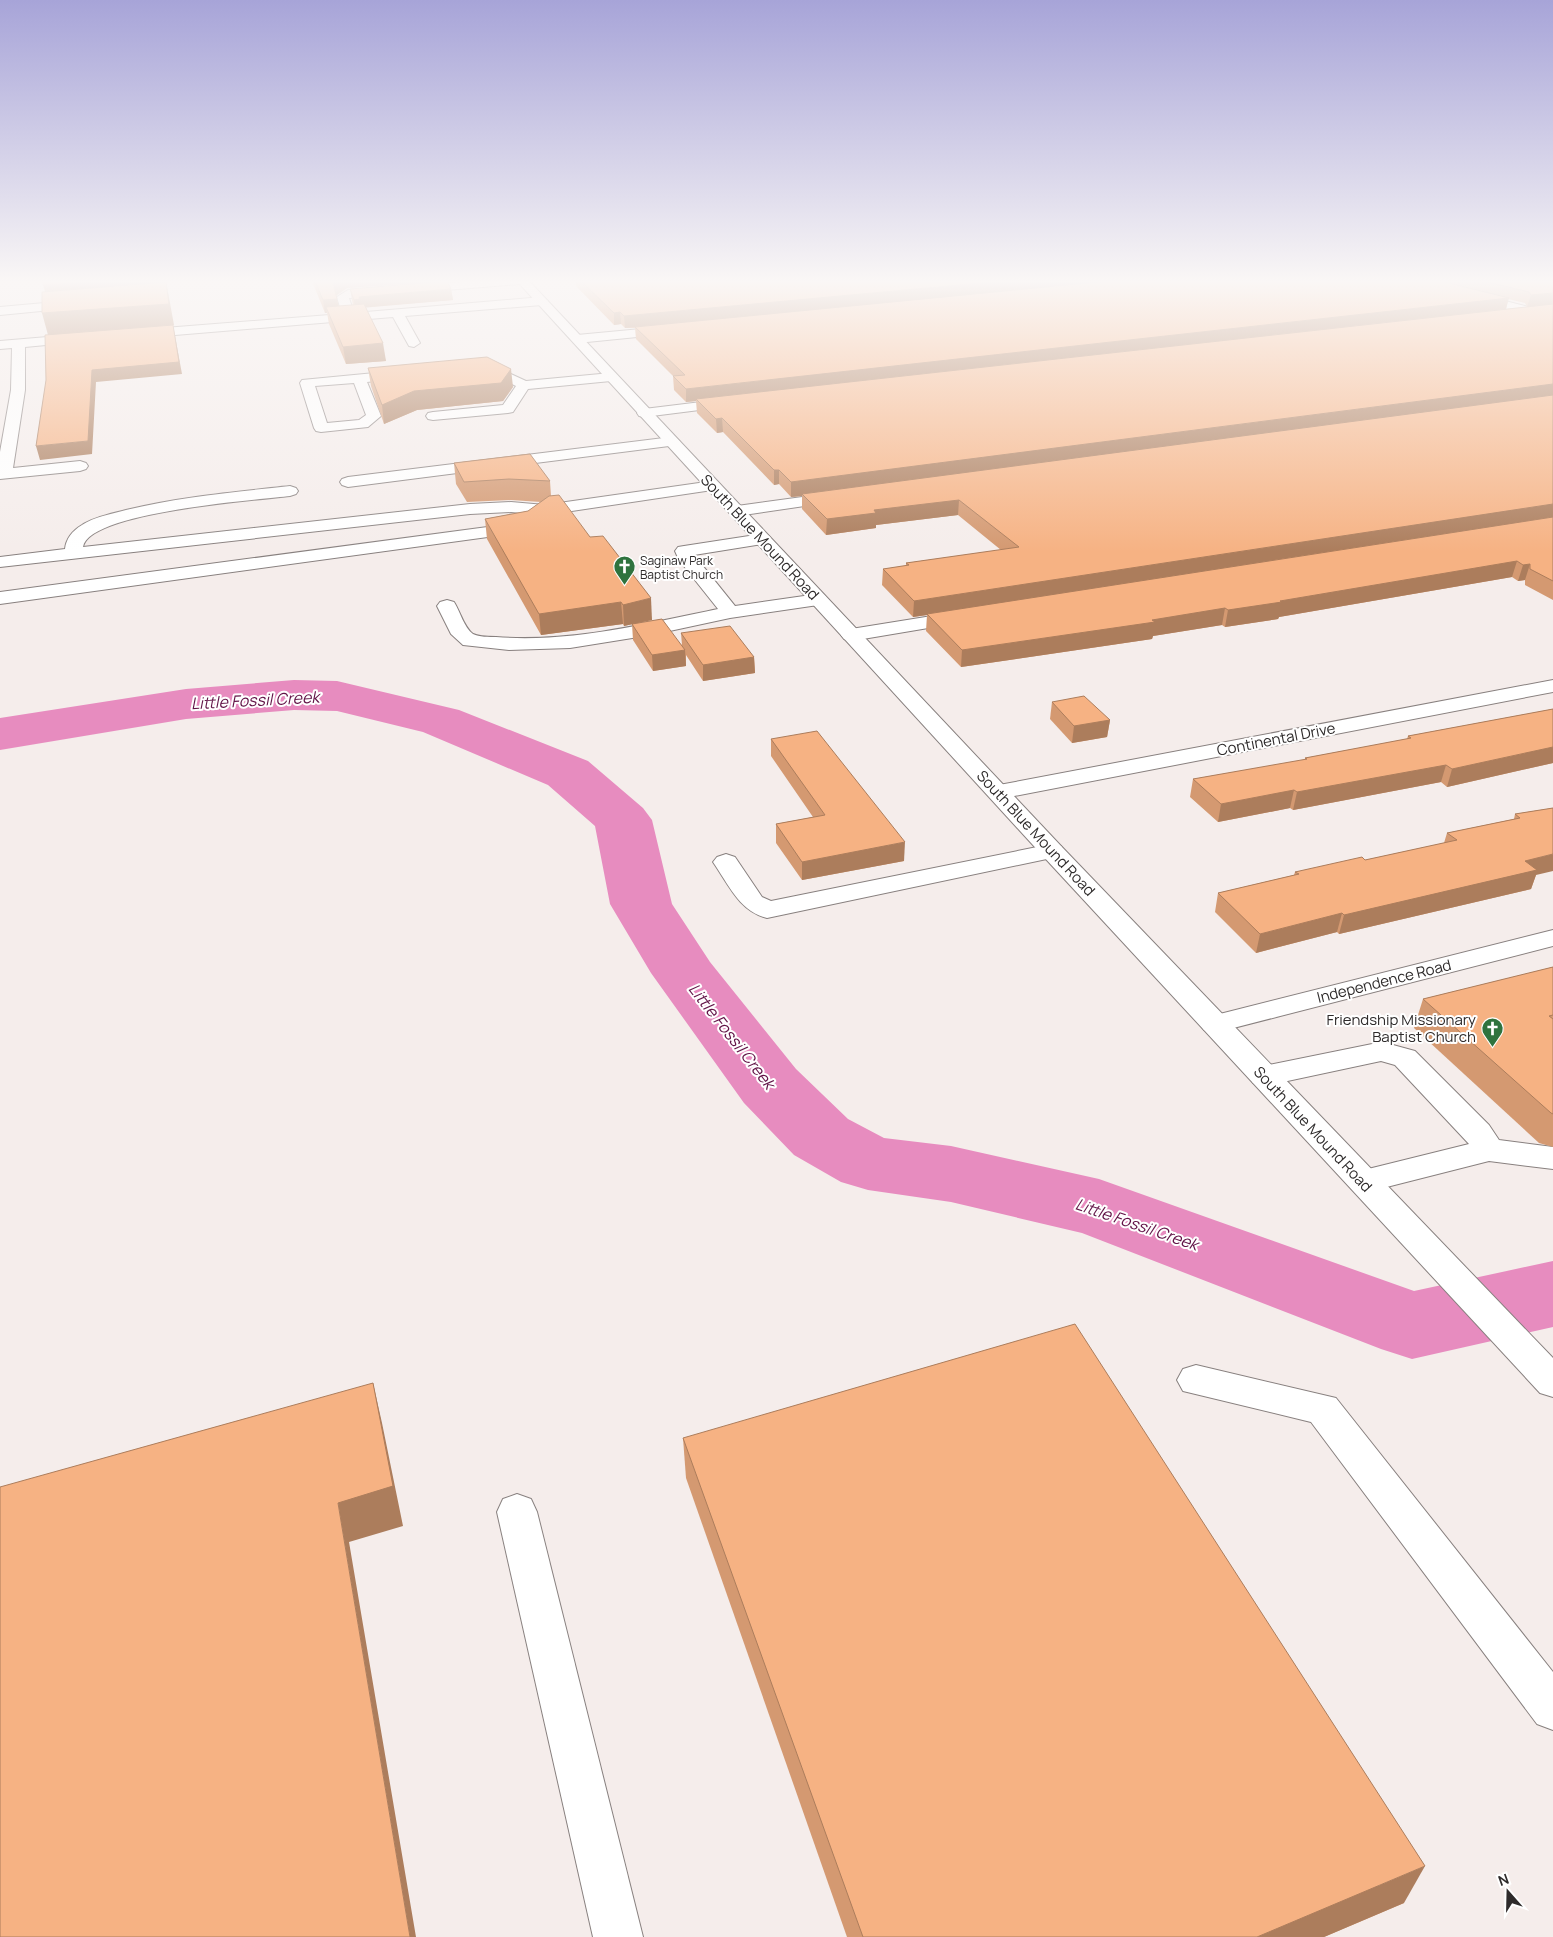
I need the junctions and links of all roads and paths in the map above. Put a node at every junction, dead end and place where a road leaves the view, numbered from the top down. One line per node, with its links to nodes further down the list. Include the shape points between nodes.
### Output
1 (18, 371): 13 (street, via 18,390)
2 (496, 371): 7 (street)
3 (607, 371): 5 (street, South Blue Mound Road)
4 (418, 372): 6 (street)
5 (611, 376): 7 (street); 9 (street, South Blue Mound Road)
6 (360, 378): 6 (street, via 307,383 321,428 363,424 374,416)
7 (524, 385): 10 (street, via 508,409)
8 (745, 401): 9 (street)
9 (644, 413): 11 (street, South Blue Mound Road)
10 (433, 416)
11 (672, 442): 14 (street); 15 (street, South Blue Mound Road)
12 (80, 466): 13 (street)
13 (2, 474)
14 (348, 482)
15 (713, 486): 18 (street); 19 (street, South Blue Mound Road)
16 (290, 491): 21 (street, via 117,516 84,531 76,538)
17 (852, 496): 19 (street)
18 (545, 510): 21 (street, via 511,507 470,509); 23 (street, via 524,524 494,532)
19 (737, 511): 20 (street, South Blue Mound Road)
20 (762, 539): 24 (street, South Blue Mound Road); 26 (street, via 684,551)
21 (73, 554): 22 (street)
22 (0, 562)
23 (0, 598)
24 (818, 600): 26 (street); 28 (street, South Blue Mound Road)
25 (447, 606): 26 (street, via 461,634 470,641 509,644 570,642)
26 (730, 612)
27 (978, 615): 28 (street)
28 (851, 635): 30 (street, South Blue Mound Road)
29 (1553, 686): 30 (street, Continental Drive)
30 (999, 792): 31 (street, South Blue Mound Road)
31 (1052, 851): 32 (street, via 767,910 753,902); 34 (street, South Blue Mound Road)
32 (726, 862)
33 (1553, 938): 34 (street, Independence Road)
34 (1214, 1024): 35 (street, South Blue Mound Road)
35 (1264, 1076): 36 (street, via 1382,1051 1405,1058 1478,1133); 38 (street, South Blue Mound Road)
36 (1489, 1150): 37 (street); 38 (street)
37 (1553, 1158)
38 (1363, 1181): 40 (street, South Blue Mound Road)
39 (1196, 1380): 42 (street, via 1323,1409)
40 (1553, 1382)
41 (517, 1512): 43 (street)
42 (1553, 1708)
43 (618, 1937)

